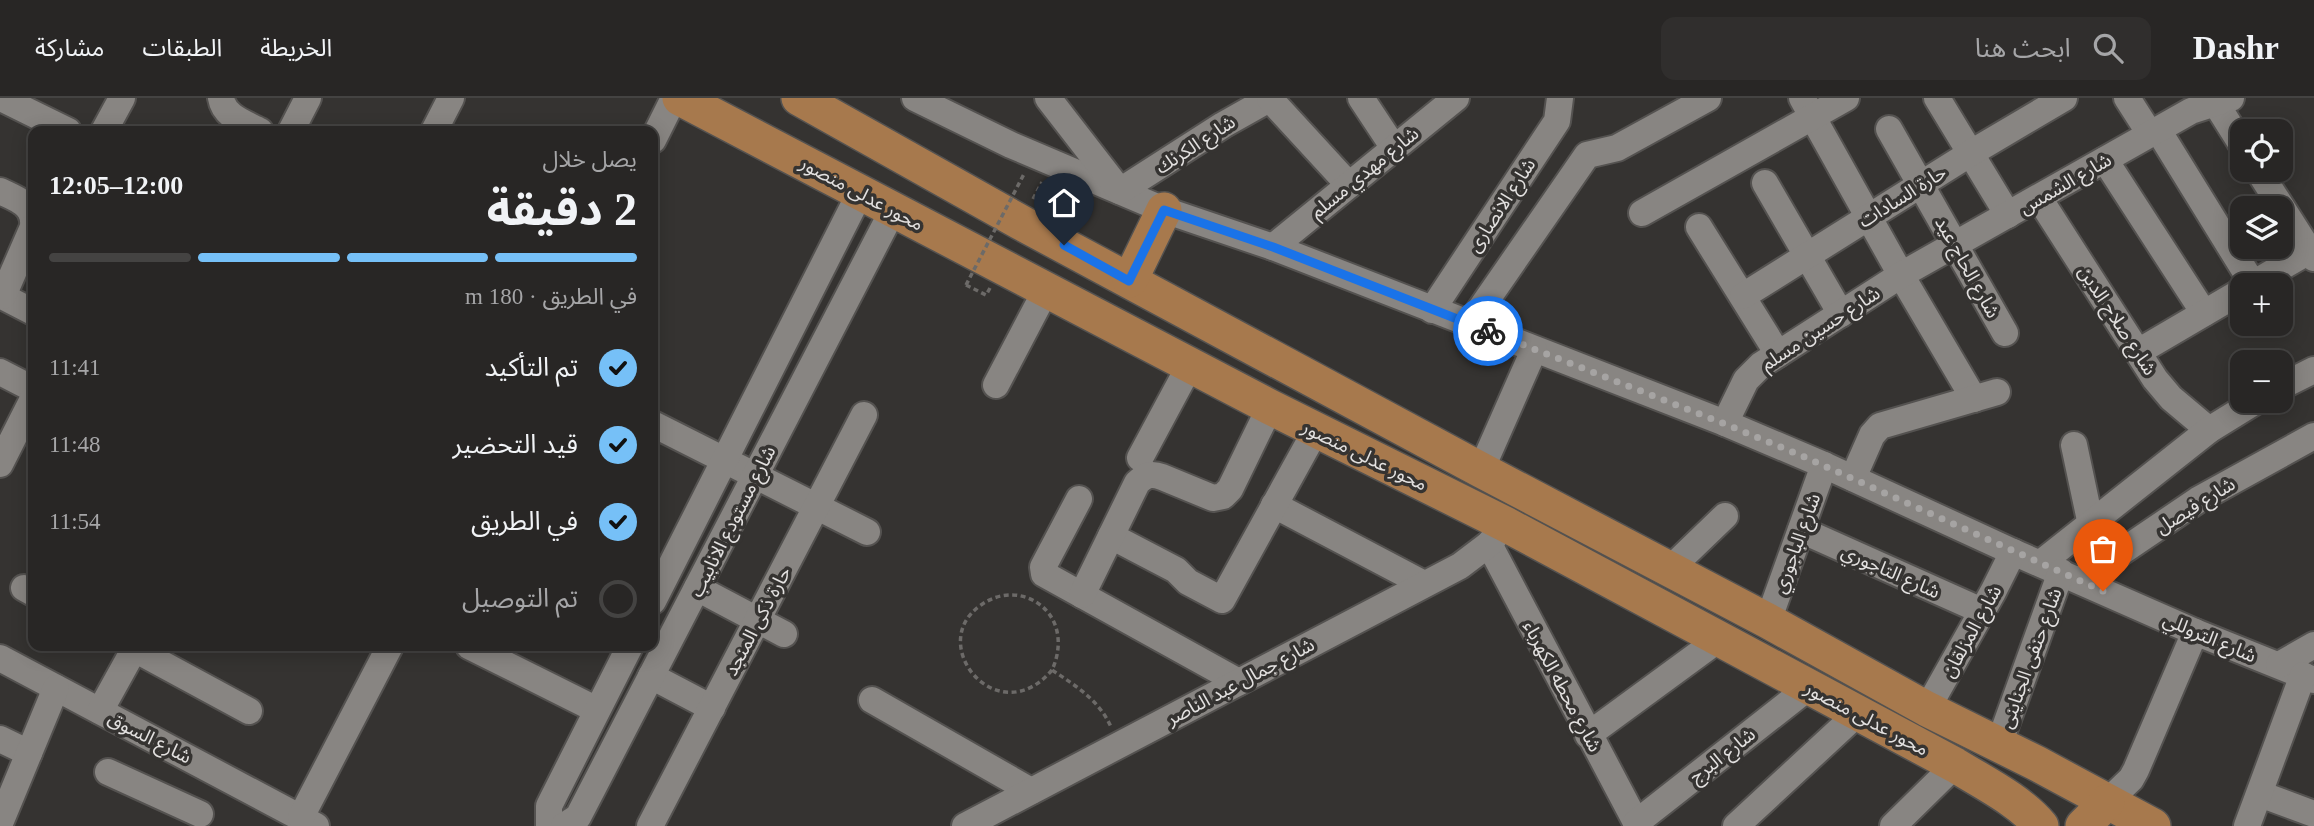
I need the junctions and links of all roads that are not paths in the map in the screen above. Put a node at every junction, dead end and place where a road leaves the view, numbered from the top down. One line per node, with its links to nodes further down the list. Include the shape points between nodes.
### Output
1 (1, 98): 20 (street)
2 (122, 98): 24 (street)
3 (221, 98): 25 (street, via 233,118)
4 (308, 98): 26 (street)
5 (451, 98): 27 (street)
6 (677, 98): 29 (street); 40 (main road, محور عدلى منصور)
7 (799, 98): 57 (main road, محور عدلى منصور)
8 (1048, 98): 39 (street)
9 (1271, 98): 37 (street); 39 (street, شارع الكرنك)
10 (1361, 98): 31 (street)
11 (1456, 98): 31 (street, شارع مهدي مسلم)
12 (1560, 98): 63 (street, شارع الانصارى, via 1557,121)
13 (1708, 98): 66 (street, via 1616,148 1584,159)
14 (1846, 98): 21 (street)
15 (1937, 98): 32 (street)
16 (2064, 98): 32 (street, حارة السادات)
17 (2127, 98): 30 (street)
18 (2223, 100): 22 (street); 30 (street, شارع الشمس)
19 (930, 102): 39 (street, شارع التروللي, via 1011,145)
20 (46, 108): 23 (street)
21 (1807, 108): 45 (street); 47 (street)
22 (2231, 119)
23 (63, 126)
24 (107, 126)
25 (250, 126)
26 (294, 126)
27 (436, 126)
28 (1889, 129): 36 (street, شارع الحاج عيد)
29 (658, 131)
30 (2154, 132): 33 (street, شارع الشمس); 54 (street)
31 (1394, 148): 37 (street, شارع مهدي مسلم)
32 (1970, 153): 36 (street, حارة السادات); 46 (street)
33 (2105, 160): 41 (street, شارع الشمس); 64 (street)
34 (2266, 182): 52 (street)
35 (1765, 183): 53 (street)
36 (1920, 184): 47 (street, حارة السادات); 50 (street, شارع الحاج عيد)
37 (1349, 185): 51 (street, شارع مهدي مسلم)
38 (0, 191): 42 (street)
39 (1120, 191): 44 (street, شارع التروللي)
40 (860, 193): 43 (main road, محور عدلى منصور); 88 (street, شارع مستودع الانابيب)
41 (2039, 198): 46 (street, شارع الشمس); 69 (street, شارع صلاح الدين)
42 (28, 206)
43 (893, 209): 58 (main road, محور عدلى منصور); 92 (street, شارع مستودع الانابيب)
44 (1164, 210): 51 (street, شارع التروللي); 57 (main road)
45 (1642, 213)
46 (2008, 215): 50 (street, شارع الشمس)
47 (1868, 216): 53 (street, حارة السادات); 56 (street)
48 (1699, 227): 60 (street)
49 (28, 238): 59 (street)
50 (1955, 245): 56 (street, شارع الشمس); 67 (street, شارع الحاج عيد)
51 (1273, 247): 63 (street, شارع التروللي)
52 (2312, 254): 55 (street)
53 (1807, 255): 60 (street, حارة السادات); 65 (street)
54 (2240, 273)
55 (2276, 273)
56 (1901, 275): 65 (street, شارع حسين مسلم); 93 (street, via 1949,356 1986,395 1880,426)
57 (1129, 281): 91 (main road, محور عدلى منصور)
58 (1046, 290): 71 (main road, محور عدلى منصور); 75 (street)
59 (1, 296): 62 (street)
60 (1743, 296): 70 (street)
61 (2230, 298): 64 (street)
62 (28, 310)
63 (1432, 310): 66 (street, شارع التروللي)
64 (2204, 313): 69 (street)
65 (1841, 314): 70 (street, شارع حسين مسلم)
66 (1470, 324): 68 (street, شارع التروللي)
67 (2005, 333)
68 (1534, 350): 81 (street, شارع التروللي); 91 (street)
69 (2138, 352): 84 (street, شارع صلاح الدين, via 2171,398)
70 (1778, 354): 81 (street, شارع حسين مسلم, via 1746,380)
71 (1190, 365): 77 (main road, محور عدلى منصور); 87 (street)
72 (2314, 370): 74 (street)
73 (0, 372): 76 (street)
74 (2293, 380)
75 (996, 385)
76 (28, 386)
77 (1270, 407): 83 (main road, محور عدلى منصور); 102 (street, via 1223,496 1213,498 1153,474 1144,476)
78 (2237, 413): 84 (street)
79 (864, 415): 96 (street, حارة ذكى المنجد)
80 (28, 418): 89 (street)
81 (1725, 424): 90 (street, شارع التروللي)
82 (658, 427): 88 (street)
83 (1316, 430): 95 (street); 101 (main road, محور عدلى منصور)
84 (2209, 430): 98 (street)
85 (2311, 444): 105 (street, شارع فيصل)
86 (2074, 446): 98 (street)
87 (1139, 458)
88 (724, 460): 92 (street); 108 (street, شارع مستودع الانابيب)
89 (0, 464)
90 (1824, 465): 93 (street, شارع التروللي); 99 (street, شارع الباجوري)
91 (1481, 470): 104 (main road, محور عدلى منصور)
92 (755, 476): 96 (street); 107 (street, شارع مستودع الانابيب)
93 (1853, 478): 103 (street, شارع التروللي)
94 (1079, 499): 109 (street, via 1042,569 1046,576)
95 (1274, 505): 102 (street, via 1222,600); 106 (street)
96 (816, 506): 100 (street); 111 (street, حارة ذكى المنجد)
97 (1725, 516): 104 (street)
98 (2091, 525): 105 (street)
99 (1801, 530): 110 (street, شارع التاجوري); 112 (street, شارع الباجوري)
100 (867, 532)
101 (1497, 534): 106 (street, شارع جمال عبد الناصر, via 1460,566); 115 (main road, محور عدلى منصور); 135 (street, شارع محطه الكهرباء)
102 (1111, 536): 109 (street)
103 (2013, 552): 105 (street, شارع التروللي); 110 (street, شارع المزلقان)
104 (1670, 569): 112 (main road, محور عدلى منصور)
105 (2063, 573): 113 (street, شارع التروللي); 137 (street, شارع حنفى الجناينى)
106 (1424, 584): 125 (street, شارع جمال عبد الناصر)
107 (697, 588): 111 (street); 124 (street, شارع مستودع الانابيب)
108 (658, 591)
109 (1082, 595): 125 (street)
110 (1982, 611): 130 (street, شارع المزلقان)
111 (757, 620): 114 (street); 129 (street, حارة ذكى المنجد)
112 (1768, 621): 130 (main road, محور عدلى منصور)
113 (2195, 632): 123 (street, شارع التروللي); 146 (street, via 2136,770)
114 (784, 634)
115 (1719, 639): 126 (main road, محور عدلى منصور); 135 (street)
116 (2314, 645): 123 (street)
117 (131, 651): 132 (street)
118 (140, 651): 133 (street)
119 (388, 651): 149 (street)
120 (479, 651): 131 (street)
121 (627, 651): 131 (street)
122 (0, 658): 127 (street, شارع السوق)
123 (2298, 673): 144 (street)
124 (651, 676): 129 (street); 151 (street, شارع مستودع الانابيب)
125 (1239, 682): 143 (street, شارع جمال عبد الناصر)
126 (1809, 687): 134 (main road, محور عدلى منصور); 152 (street, شارع البرج)
127 (56, 688): 132 (street, شارع السوق); 138 (street)
128 (872, 699): 143 (street)
129 (712, 708): 154 (street, حارة ذكى المنجد)
130 (1927, 709): 137 (main road, محور عدلى منصور)
131 (597, 710): 153 (street, via 549,806)
132 (100, 711): 142 (street, شارع السوق)
133 (249, 711)
134 (1858, 713): 140 (main road, محور عدلى منصور); 156 (street)
135 (1588, 734): 152 (street, شارع محطه الكهرباء)
136 (0, 739): 138 (street)
137 (1999, 744): 139 (main road, محور عدلى منصور)
138 (29, 753): 150 (street)
139 (2036, 763): 145 (main road, via 2034,789); 146 (main road, محور عدلى منصور)
140 (1955, 765): 145 (main road, محور عدلى منصور); 157 (street)
141 (108, 772): 148 (street)
142 (220, 774): 148 (street); 149 (street, شارع السوق)
143 (1031, 791): 155 (street, شارع جمال عبد الناصر)
144 (2260, 794): 147 (street); 161 (street)
145 (2010, 800): 158 (main road, محور عدلى منصور)
146 (2107, 802): 159 (main road); 160 (main road, محور عدلى منصور)
147 (2314, 814)
148 (197, 820)
149 (309, 821)
150 (0, 823)
151 (579, 823)
152 (1637, 824)
153 (549, 826)
154 (650, 826)
155 (965, 826)
156 (1736, 826)
157 (1893, 826)
158 (2041, 826)
159 (2083, 826)
160 (2153, 826)
161 (2247, 826)

